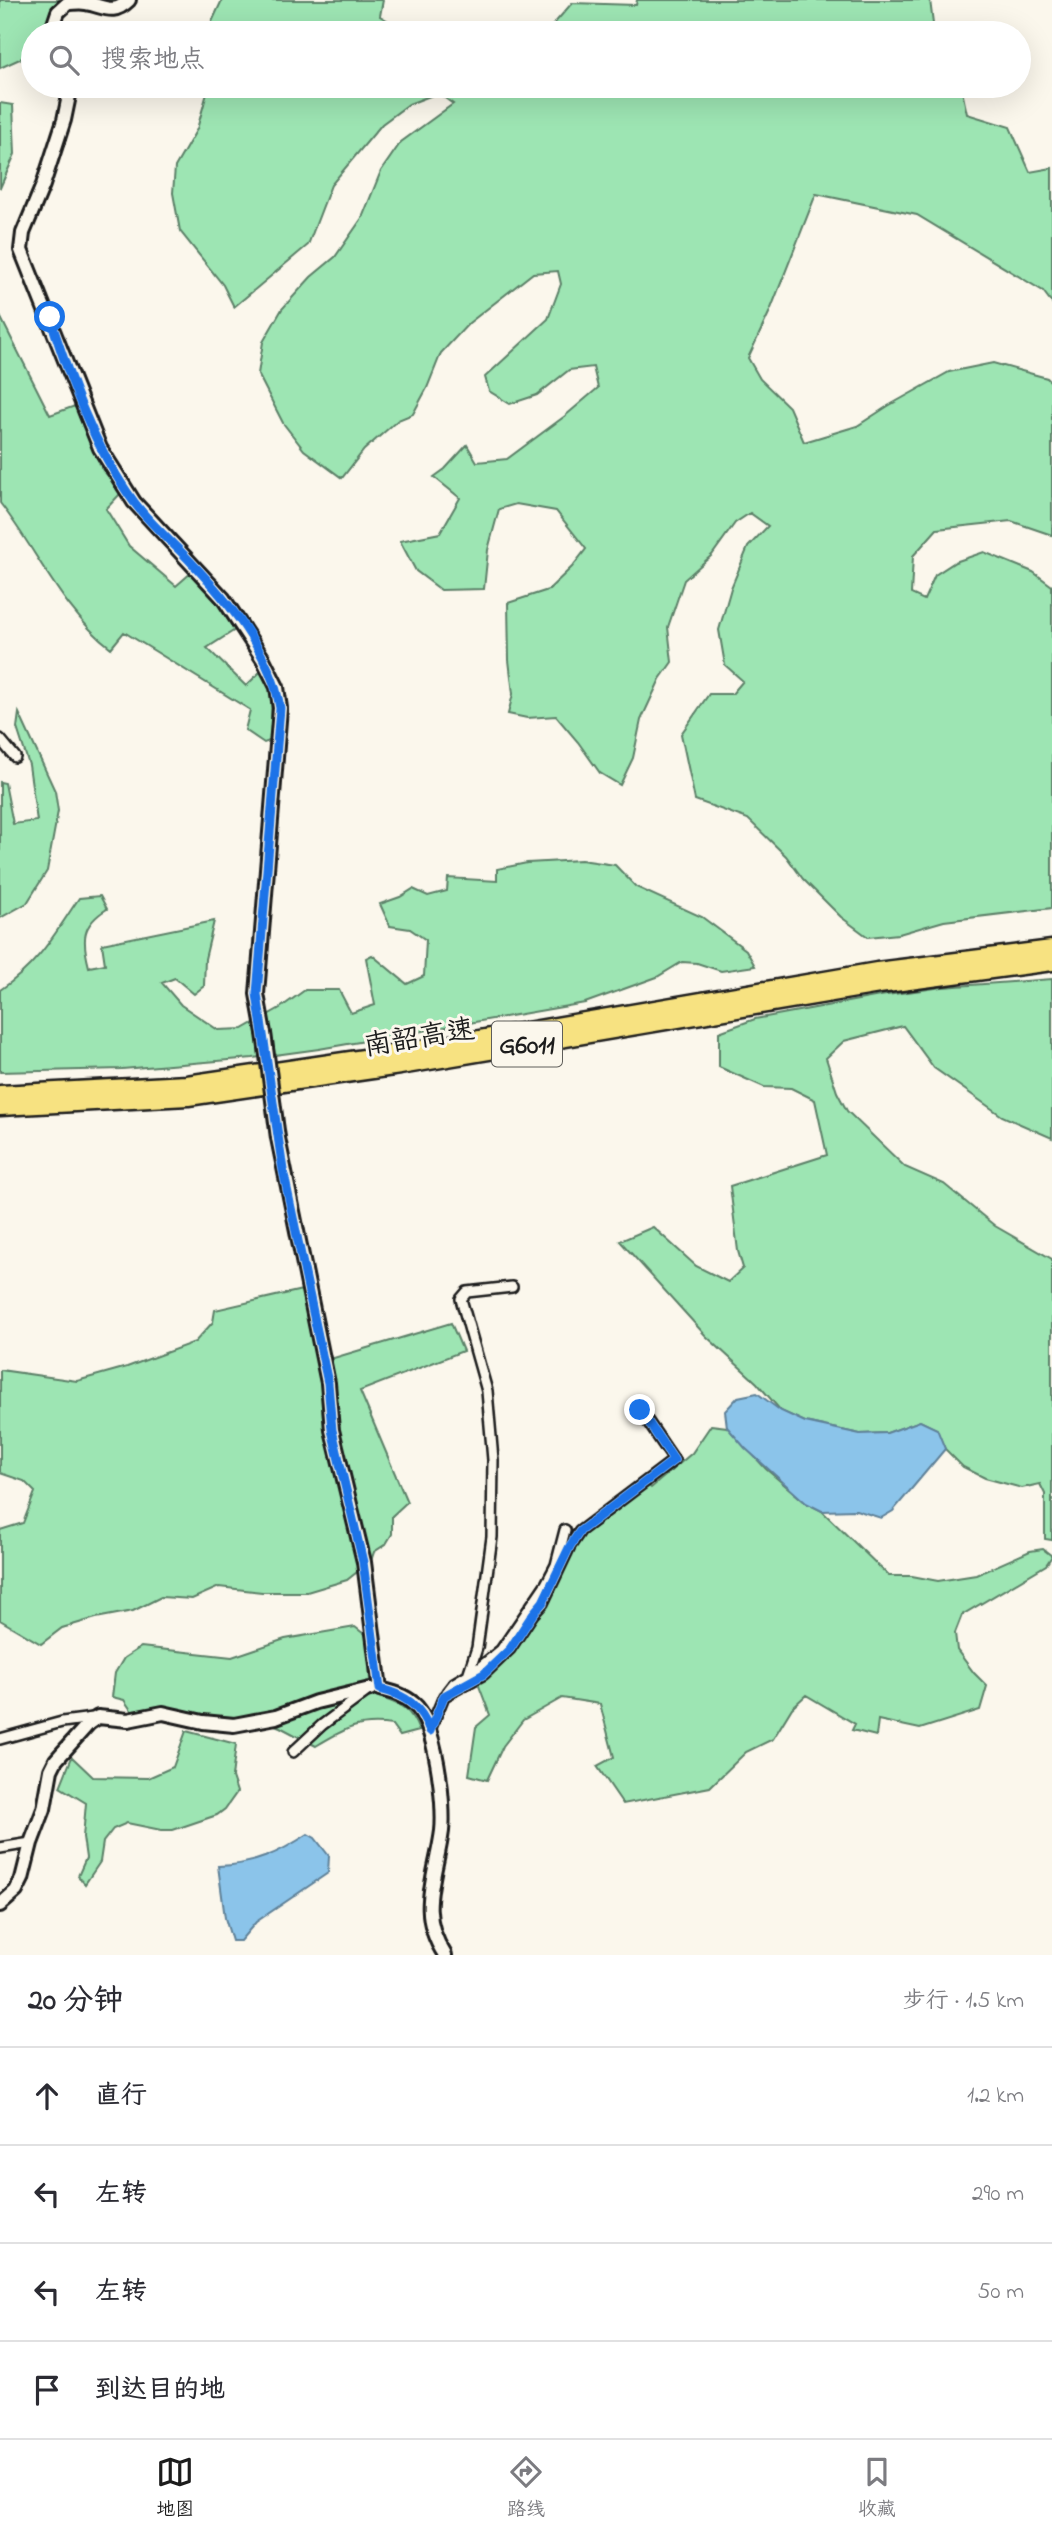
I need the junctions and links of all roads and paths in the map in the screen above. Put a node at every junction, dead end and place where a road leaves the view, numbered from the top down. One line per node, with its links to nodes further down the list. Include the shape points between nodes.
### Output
1 (128, 0): 2 (street, via 115,10 68,3)
2 (55, 21)
3 (69, 98): 14 (street, bridge, via 21,250 100,448 134,502 223,598 277,687 279,730 257,994 278,1138 328,1383 332,1430 363,1562)
4 (0, 739): 5 (street)
5 (15, 757)
6 (1052, 949): 8 (highway, 南韶高速 / G6011, via 877,971 398,1053 187,1084)
7 (1052, 962): 9 (highway, 南韶高速 / G6011, via 879,985 188,1097)
8 (0, 1094)
9 (0, 1107)
10 (512, 1287): 13 (street, via 467,1292 461,1299 487,1391 493,1449 492,1537 477,1648)
11 (640, 1410): 15 (street, via 674,1460 580,1531 543,1602 510,1649 484,1674)
12 (565, 1530): 13 (street, via 546,1584 500,1650)
13 (468, 1675): 15 (street)
14 (375, 1689): 16 (street, via 233,1725 163,1713 128,1720); 17 (street, via 397,1693 414,1704); 19 (street, via 322,1725)
15 (444, 1696): 17 (street)
16 (98, 1717): 18 (street); 20 (street, via 56,1760)
17 (430, 1731): 23 (street, via 442,1799 430,1924)
18 (0, 1739)
19 (293, 1752)
20 (31, 1843): 21 (street); 22 (street, via 16,1891)
21 (0, 1848)
22 (0, 1905)
23 (445, 1955)

